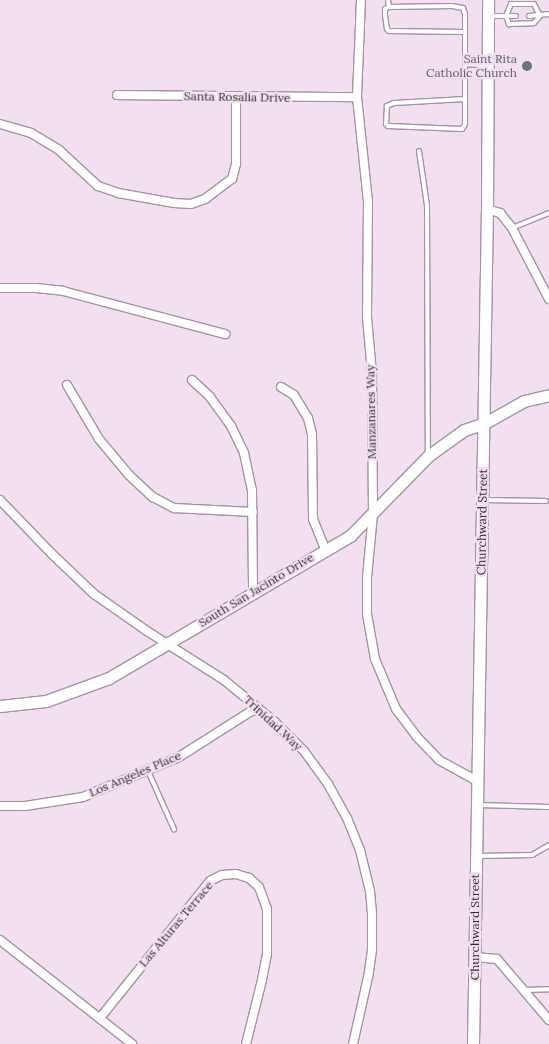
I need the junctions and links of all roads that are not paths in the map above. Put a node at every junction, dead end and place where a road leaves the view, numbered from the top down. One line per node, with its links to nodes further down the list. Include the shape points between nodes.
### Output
1 (361, 0): 18 (street, Manzanares Way)
2 (388, 0): 6 (lane)
3 (488, 0): 8 (street, Churchward Street)
4 (511, 2): 5 (lane); 9 (lane)
5 (533, 2): 12 (lane)
6 (389, 7): 13 (lane, via 458,6 465,14); 13 (lane, via 385,15 389,31)
7 (549, 15): 12 (lane)
8 (488, 16): 9 (lane); 15 (street, Churchward Street)
9 (506, 16): 10 (lane); 12 (lane, via 509,24 534,23)
10 (516, 16)
11 (529, 16): 12 (lane)
12 (540, 16)
13 (465, 32): 14 (lane)
14 (465, 64): 15 (lane); 19 (lane)
15 (487, 65): 22 (street, Churchward Street)
16 (117, 95): 17 (street, Santa Rosalia Drive)
17 (236, 97): 18 (street, Santa Rosalia Drive); 20 (street, via 236,164 232,178 205,199 191,204 118,193 98,186 59,150 31,133)
18 (358, 97): 38 (street, Manzanares Way, via 368,201 367,317 372,373)
19 (465, 99): 19 (lane, via 462,129 386,124 387,106 394,103)
20 (0, 124)
21 (419, 151): 33 (lane, via 427,205)
22 (487, 209): 24 (street, via 500,213); 32 (street, Churchward Street)
23 (549, 213): 24 (lane)
24 (512, 228): 26 (street)
25 (0, 288): 27 (street, via 63,291)
26 (549, 299)
27 (225, 334)
28 (192, 380): 37 (street, via 210,397 241,446 252,490)
29 (67, 385): 37 (street, via 99,439 129,475 153,497 174,508)
30 (281, 387): 39 (street, via 294,395 308,418 312,434 313,519)
31 (549, 395): 32 (street, South San Jacinto Drive, via 524,401)
32 (483, 424): 33 (street, South San Jacinto Drive, via 464,430); 35 (street, Churchward Street)
33 (428, 456): 38 (street, South San Jacinto Drive)
34 (0, 500): 41 (street, Trinidad Way, via 94,594)
35 (482, 500): 36 (lane); 45 (street, Churchward Street)
36 (546, 501)
37 (253, 512): 40 (street)
38 (373, 514): 39 (street, South San Jacinto Drive, via 350,536); 45 (street, Manzanares Way, via 367,614 375,660 384,684 396,709 427,748 439,760)
39 (325, 549): 40 (street, South San Jacinto Drive)
40 (253, 594): 41 (street, South San Jacinto Drive)
41 (166, 642): 42 (street, South San Jacinto Drive, via 109,678 46,701); 43 (street, Trinidad Way, via 224,680)
42 (0, 706)
43 (259, 709): 44 (street, Los Angeles Place); 60 (street, Trinidad Way, via 290,736 316,767 339,802 360,850 370,891 372,935 368,977)
44 (148, 771): 47 (street, Los Angeles Place, via 83,797 25,806); 49 (lane)
45 (477, 781): 46 (street, Churchward Street)
46 (476, 805): 48 (lane); 51 (street, Churchward Street)
47 (0, 806)
48 (549, 807)
49 (174, 828)
50 (549, 845): 51 (lane, via 532,855)
51 (476, 856): 53 (street, Churchward Street)
52 (0, 940): 56 (street)
53 (475, 957): 55 (street, via 497,959); 61 (street, Churchward Street)
54 (549, 989): 55 (lane)
55 (525, 990): 57 (street)
56 (100, 1018): 58 (street); 59 (street, Las Alturas Terrace, via 210,881 222,875 236,874 259,886 267,909 264,972)
57 (549, 1020)
58 (132, 1044)
59 (246, 1044)
60 (353, 1044)
61 (473, 1044)

